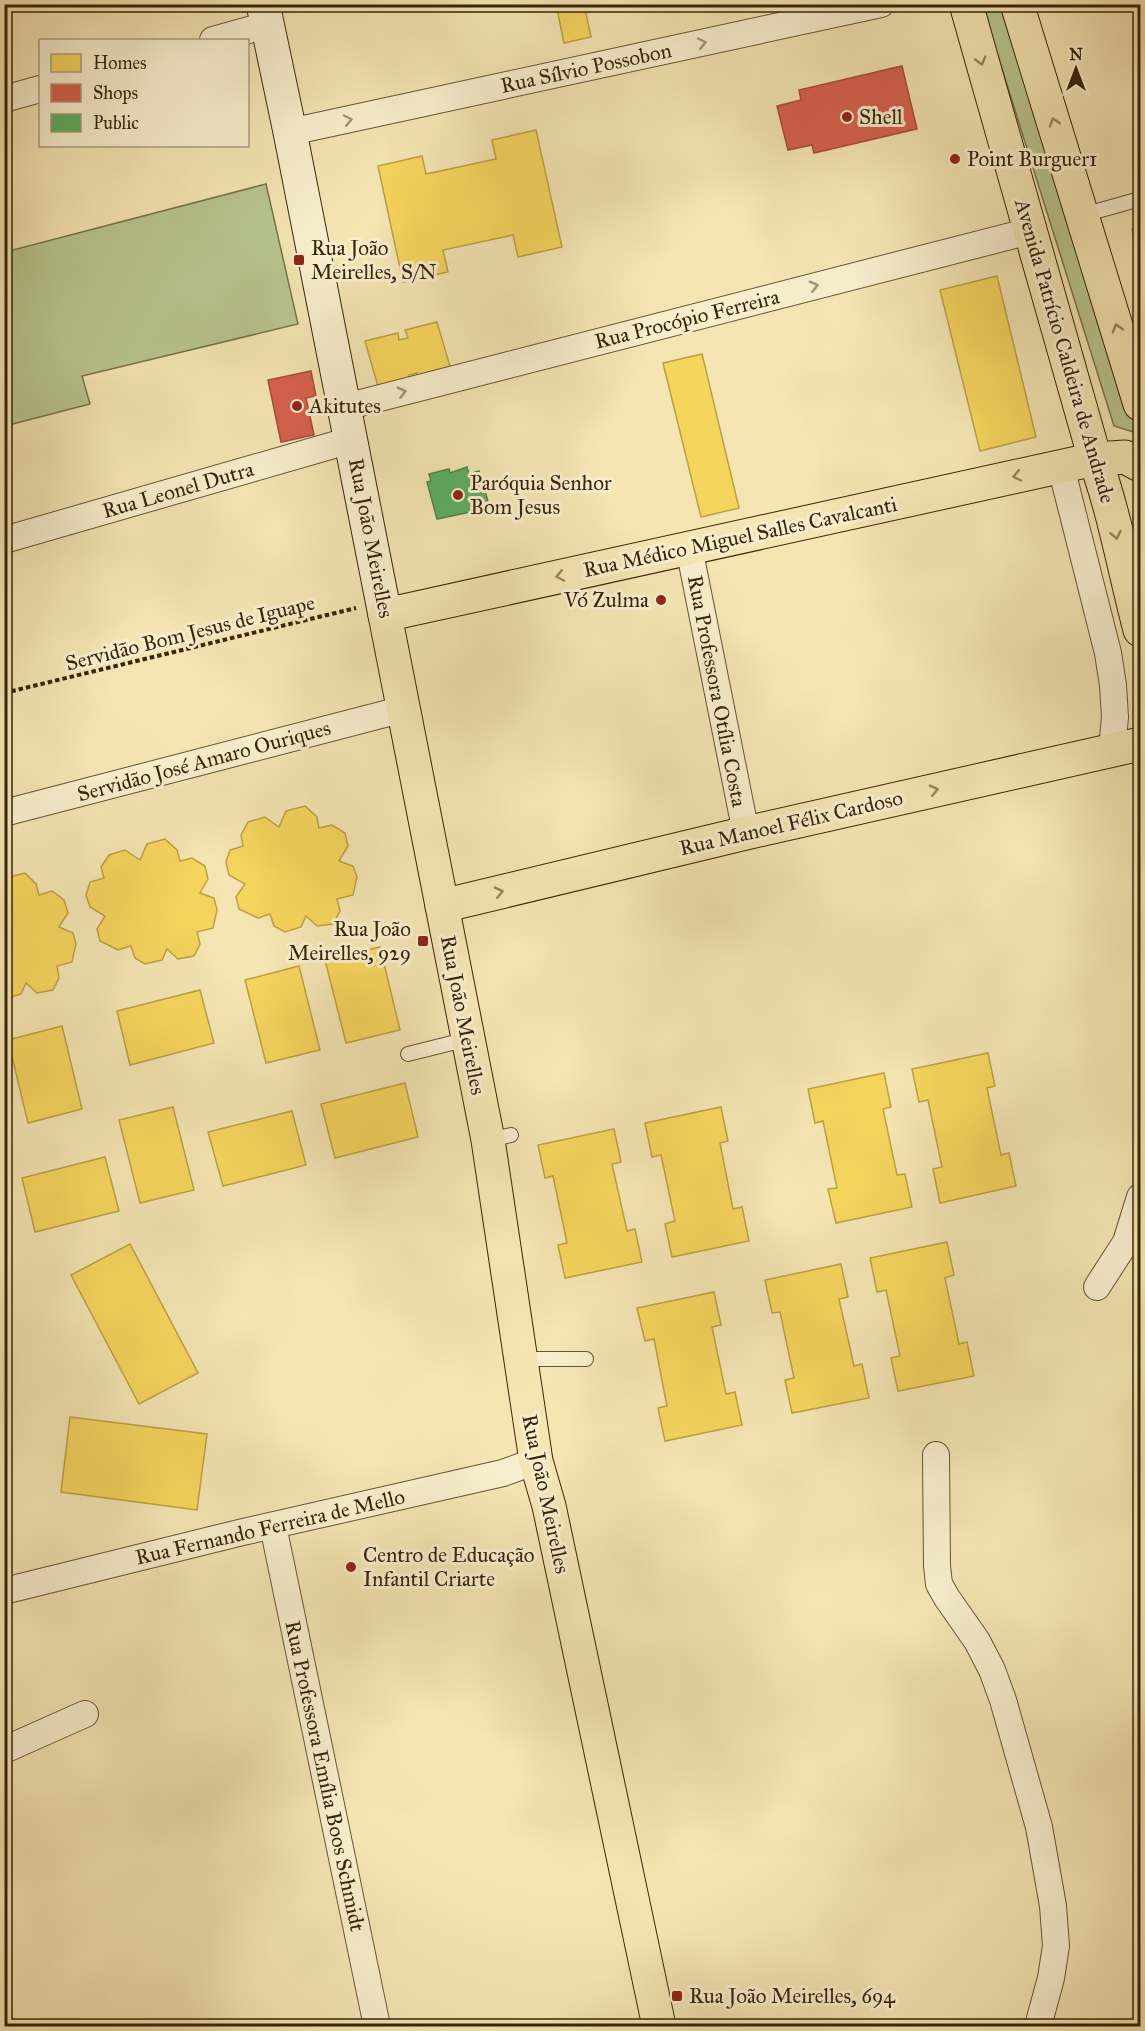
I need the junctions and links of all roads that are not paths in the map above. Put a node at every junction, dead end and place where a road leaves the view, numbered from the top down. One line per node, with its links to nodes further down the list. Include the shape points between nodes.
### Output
1 (881, 4): 8 (street, Rua Sílvio Possobon, one-way to 1)
2 (966, 4): 11 (main road, Avenida Patrício Caldeira de Andrade, one-way to 11)
3 (1017, 4): 10 (main road, one-way to 3)
4 (265, 15): 5 (street); 8 (main road, Rua João Meirelles)
5 (215, 39)
6 (39, 89): 7 (street)
7 (4, 99)
8 (290, 132): 13 (main road, Rua João Meirelles)
9 (1140, 199): 10 (lane)
10 (1083, 215): 12 (main road, one-way to 10)
11 (1030, 231): 13 (street, Rua Procópio Ferreira, one-way to 11); 15 (main road, Avenida Patrício Caldeira de Andrade)
12 (1140, 404)
13 (345, 407): 14 (main road, Rua João Meirelles)
14 (351, 440): 18 (street, Rua Leonel Dutra); 20 (main road, Rua João Meirelles)
15 (1095, 459): 16 (main road, Rua Médico Miguel Salles Cavalcanti, via 1125,457); 17 (main road, Rua Médico Miguel Salles Cavalcanti); 21 (main road, Avenida Patrício Caldeira de Andrade, one-way to 21, via 1108,496)
16 (1140, 465)
17 (1061, 467): 19 (main road, Rua Médico Miguel Salles Cavalcanti, one-way to 19); 23 (street, via 1110,664 1115,717)
18 (4, 540)
19 (689, 548): 20 (main road, Rua Médico Miguel Salles Cavalcanti, one-way to 20); 25 (street, Rua Professora Otília Costa)
20 (384, 608): 22 (main road, Rua João Meirelles)
21 (1140, 630)
22 (404, 709): 24 (street, Servidão José Amaro Ouriques); 26 (main road, Rua João Meirelles)
23 (1126, 747): 25 (main road, Rua Manoel Félix Cardoso, one-way to 23)
24 (4, 813)
25 (746, 833): 26 (main road, Rua Manoel Félix Cardoso, one-way to 25)
26 (442, 906): 27 (main road, Rua João Meirelles)
27 (468, 1039): 28 (lane); 31 (main road, Rua João Meirelles, via 499,1138)
28 (408, 1054)
29 (1140, 1197): 30 (street, via 1126,1242)
30 (1097, 1287)
31 (520, 1359): 32 (lane); 34 (main road, Rua João Meirelles)
32 (586, 1359)
33 (936, 1455): 41 (street, via 939,1584 992,1670 1039,1827 1056,1946)
34 (536, 1461): 35 (street, Rua Fernando Ferreira de Mello, via 503,1473); 40 (main road, Rua João Meirelles, via 549,1506)
35 (273, 1526): 36 (street, Rua Fernando Ferreira de Mello); 39 (street, Rua Professora Emília Boos Schmidt)
36 (4, 1591)
37 (85, 1714): 38 (street)
38 (4, 1750)
39 (377, 2026)
40 (659, 2026)
41 (1038, 2026)

